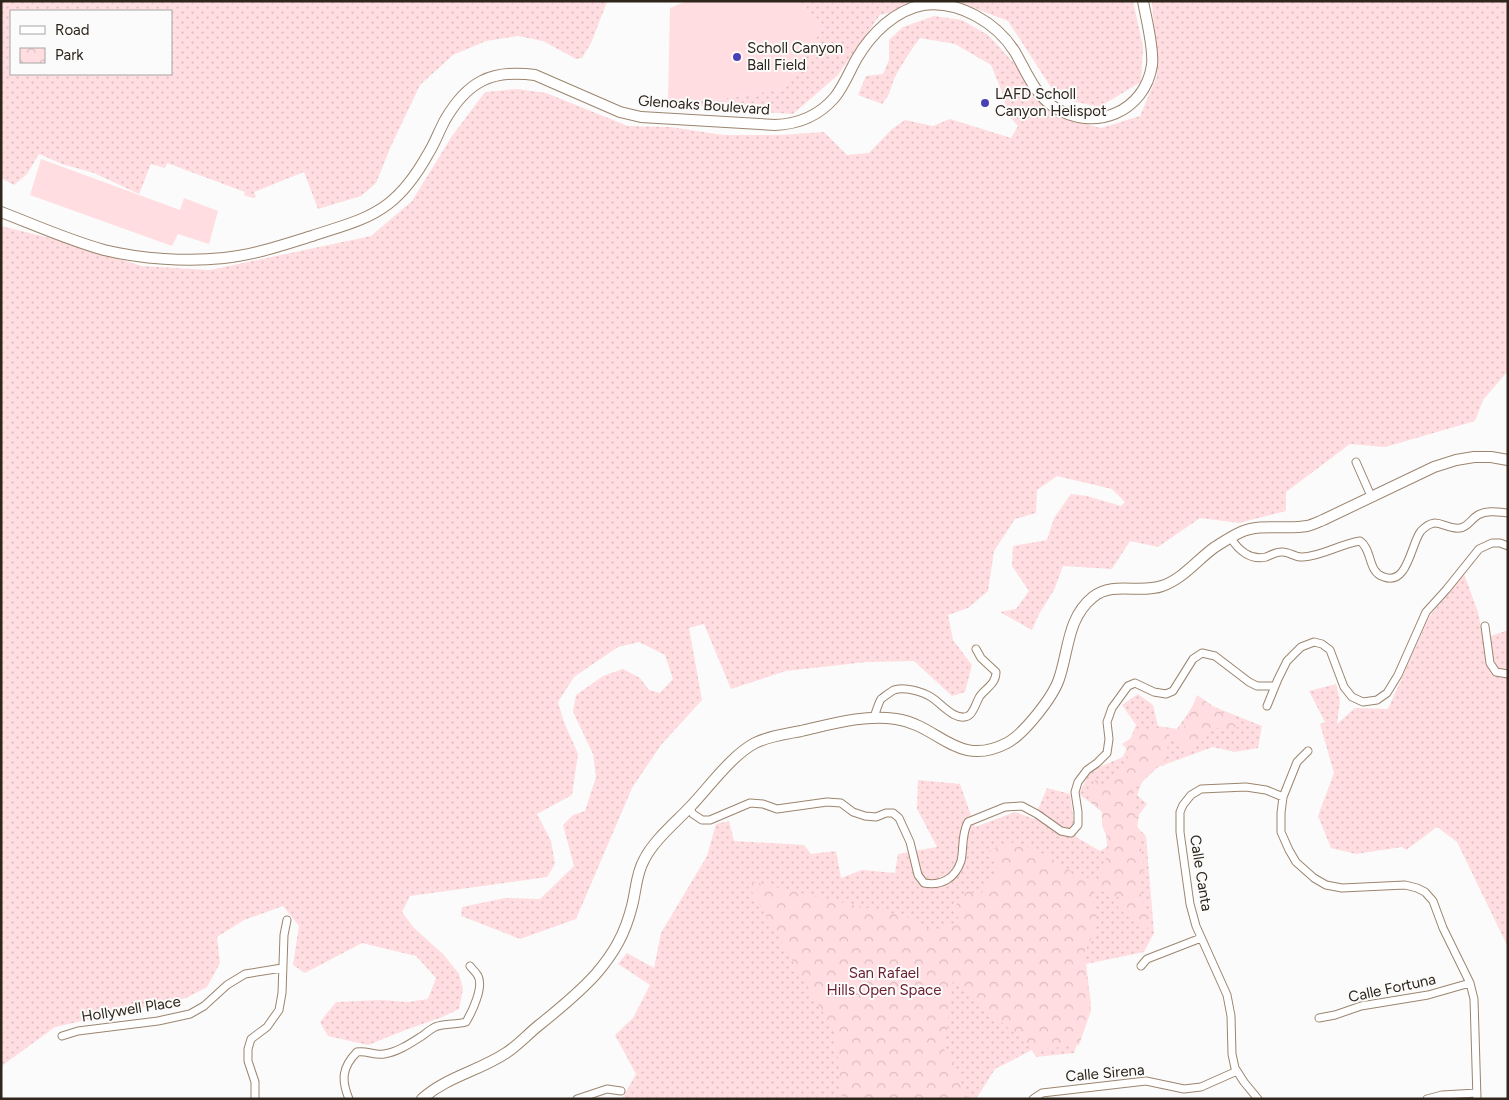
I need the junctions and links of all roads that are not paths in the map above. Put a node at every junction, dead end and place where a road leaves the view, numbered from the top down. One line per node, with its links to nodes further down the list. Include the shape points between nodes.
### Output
1 (1143, 1): 2 (street, Glenoaks Boulevard, via 1152,62 1150,76 1131,105 1109,116 1086,118 1054,107 1035,87 1014,50 992,27 970,11 955,5 923,5 886,23 866,44 836,96 816,114 791,124 641,117 620,112 535,75 505,74 489,78 466,91 445,120 415,176 377,212 255,253 193,259 124,254 65,238)
2 (1, 212)
3 (1508, 460): 5 (street, via 1491,457 1456,460)
4 (1356, 462): 5 (street)
5 (1371, 496): 7 (street, via 1308,526 1246,530)
6 (1508, 513): 7 (street, via 1493,511 1477,515 1465,527 1442,523 1426,526 1419,534 1405,569 1389,578 1382,577 1373,569 1360,541 1300,558 1283,552 1265,557 1250,556)
7 (1231, 538): 14 (street, via 1172,582 1151,589 1117,588 1094,595 1074,621 1060,678 1053,692 1021,733 1009,742 992,750 960,749 907,721)
8 (1508, 546): 12 (street, via 1492,543 1479,549 1426,612 1398,675 1387,693 1377,700 1363,702 1352,697 1344,687 1330,650 1314,642 1301,647 1287,661)
9 (1485, 626): 11 (street, via 1491,666 1496,672)
10 (976, 649): 14 (street, via 996,676 966,717 952,714 930,696 904,689 895,690 880,700)
11 (1508, 674)
12 (1275, 686): 13 (street); 17 (street, via 1258,686 1249,682 1214,656 1202,653 1193,658 1173,691 1166,694 1135,683 1128,686 1106,722 1107,753 1078,782 1075,792 1078,826 1071,832 1061,831 1022,806 1005,807 968,822 963,831 960,861 955,873 946,881 935,884 924,883 918,875 910,842 899,818 893,813 865,816 841,803 827,802 777,809 750,803 710,820 702,820)
13 (1267, 706)
14 (874, 717): 17 (street, via 755,743)
15 (1308, 751): 16 (street, via 1298,762)
16 (1283, 797): 19 (street, Calle Canta, via 1246,787 1201,789 1191,794 1183,805 1180,832 1188,895); 23 (street, via 1281,832 1296,862 1326,885 1342,888 1406,885 1426,892)
17 (689, 808): 31 (street, via 644,860 626,929 617,947 594,976 507,1052 445,1082)
18 (287, 920): 22 (street)
19 (1201, 938): 21 (street, via 1147,959); 26 (street, Calle Canta, via 1227,995 1232,1054)
20 (470, 966): 30 (street, via 478,976 480,986 466,1022 434,1028 393,1052 382,1055 357,1052 344,1071)
21 (1141, 966)
22 (282, 968): 25 (street, Hollywell Place, via 246,974 190,1014); 29 (street, via 279,1010 251,1039 248,1049)
23 (1470, 983): 24 (street, Calle Fortuna); 28 (street, via 1474,999)
24 (1319, 1018)
25 (62, 1036)
26 (1237, 1071): 33 (street, Calle Sirena, via 1201,1087 1184,1089 1146,1081 1042,1094); 34 (street, Calle Canta)
27 (621, 1091): 32 (street, via 607,1089)
28 (1477, 1096): 35 (street, via 1442,1095)
29 (255, 1099)
30 (349, 1099)
31 (422, 1099)
32 (577, 1099)
33 (1033, 1099)
34 (1258, 1099)
35 (1427, 1099)

